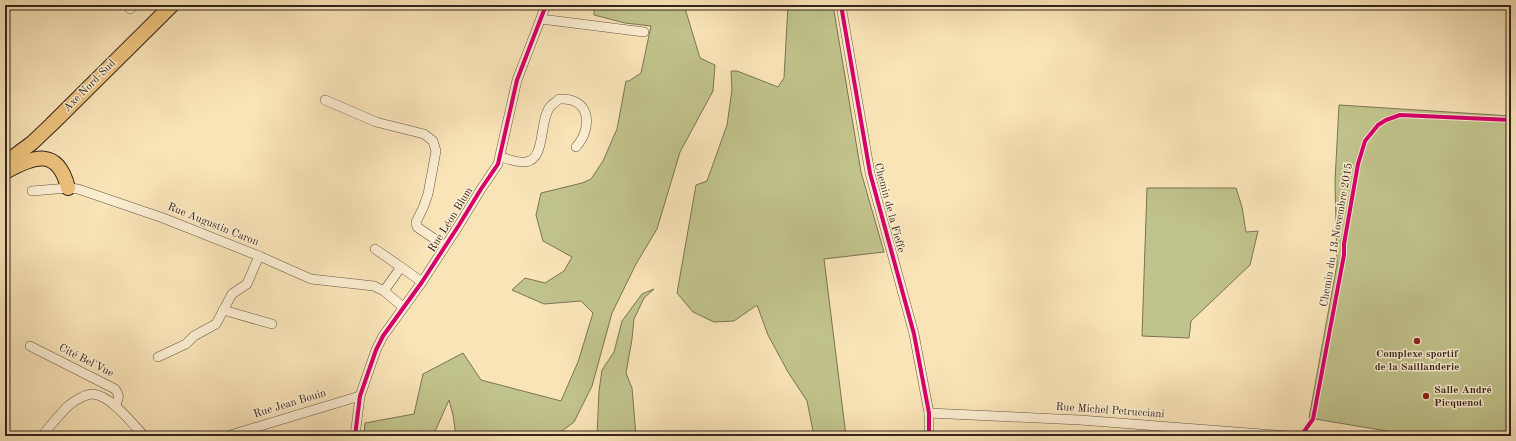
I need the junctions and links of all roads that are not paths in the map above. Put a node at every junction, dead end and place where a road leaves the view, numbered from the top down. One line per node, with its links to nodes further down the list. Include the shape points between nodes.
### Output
1 (160, 5): 9 (highway, Axe Nord-Sud)
2 (172, 5): 11 (highway, Axe Nord-Sud, via 32,143)
3 (546, 5): 5 (street, Rue Léon Blum)
4 (841, 5): 28 (street, Chemin de la Fieffe, via 870,173 914,334)
5 (541, 19): 6 (street); 10 (street, Rue Léon Blum, via 517,80)
6 (644, 32)
7 (325, 100): 15 (street, via 376,122 424,134 433,141 436,151 428,194 416,222 418,227)
8 (576, 147): 10 (street, via 582,141 587,115 580,103 560,99 549,108 545,116 539,150 534,158 525,162)
9 (5, 153)
10 (501, 157): 15 (street, Rue Léon Blum, via 495,171 480,189)
11 (5, 163)
12 (5, 172): 13 (highway, via 30,160 51,160 63,173)
13 (68, 188): 14 (street, Rue Augustin Caron); 17 (street, Rue Augustin Caron, via 78,189 163,218)
14 (32, 191)
15 (445, 246): 19 (street, Rue Léon Blum)
16 (375, 249): 18 (street)
17 (259, 256): 20 (street, Rue Augustin Caron, via 311,279 374,286); 22 (street, via 247,284 232,294)
18 (401, 267): 19 (street); 20 (street)
19 (422, 282): 21 (street, Rue Léon Blum)
20 (384, 291): 21 (street)
21 (404, 307): 26 (street, Rue Léon Blum, via 376,350)
22 (223, 310): 23 (street); 25 (street, via 211,328 194,336 186,344)
23 (272, 324)
24 (30, 346): 27 (street, Cité Bel'Vue, via 114,389 119,398)
25 (158, 357)
26 (360, 396): 31 (street, Rue Jean Bouin); 32 (street, Rue Léon Blum)
27 (115, 406): 29 (street, via 99,395 83,396 68,406); 30 (street)
28 (929, 412): 33 (street, Chemin de la Fieffe); 34 (street, Rue Michel Petrucciani, via 1080,420)
29 (42, 436)
30 (144, 436)
31 (227, 436)
32 (355, 436)
33 (929, 436)
34 (1288, 436)

